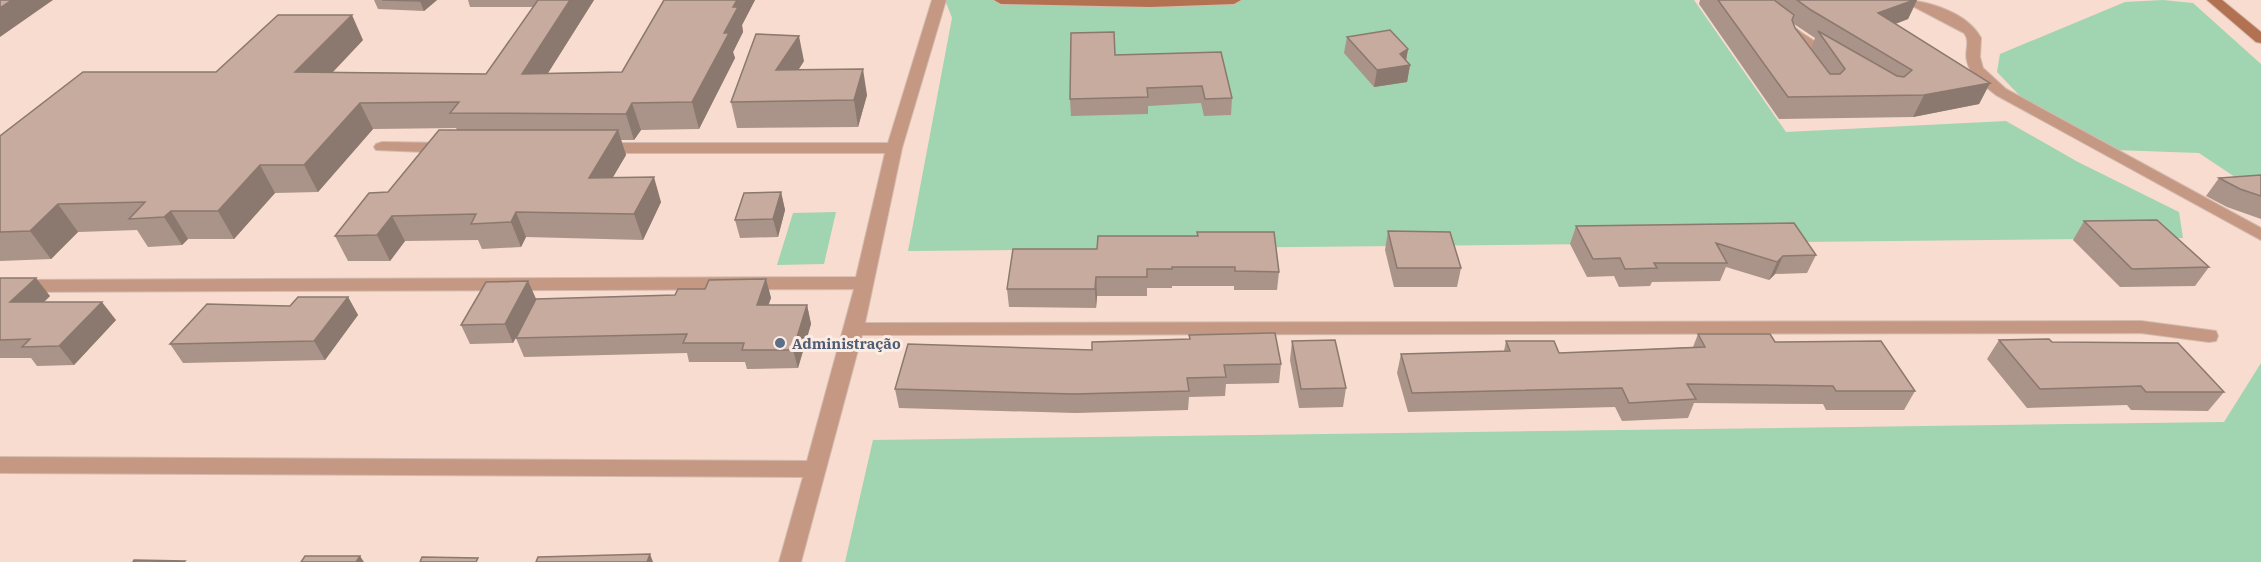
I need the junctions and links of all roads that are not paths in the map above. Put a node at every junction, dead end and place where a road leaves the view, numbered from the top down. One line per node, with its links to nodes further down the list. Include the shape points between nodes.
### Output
1 (939, 0): 14 (street)
2 (1001, 0): 3 (main road)
3 (1234, 0)
4 (1752, 0): 7 (street)
5 (1908, 0): 15 (street, via 1972,32 1976,41 1972,58 1980,74 2001,92)
6 (2214, 0): 8 (main road)
7 (1797, 36): 9 (street, via 1793,40); 10 (street)
8 (2261, 39)
9 (1802, 57)
10 (1845, 64)
11 (382, 147): 12 (street)
12 (466, 148)
13 (585, 148): 14 (street)
14 (894, 148): 16 (street)
15 (2261, 235)
16 (865, 283): 17 (street); 18 (street)
17 (0, 286)
18 (854, 328): 19 (street, via 2141,327); 21 (street)
19 (2209, 336)
20 (0, 465): 21 (street)
21 (816, 469): 22 (street)
22 (790, 562)

